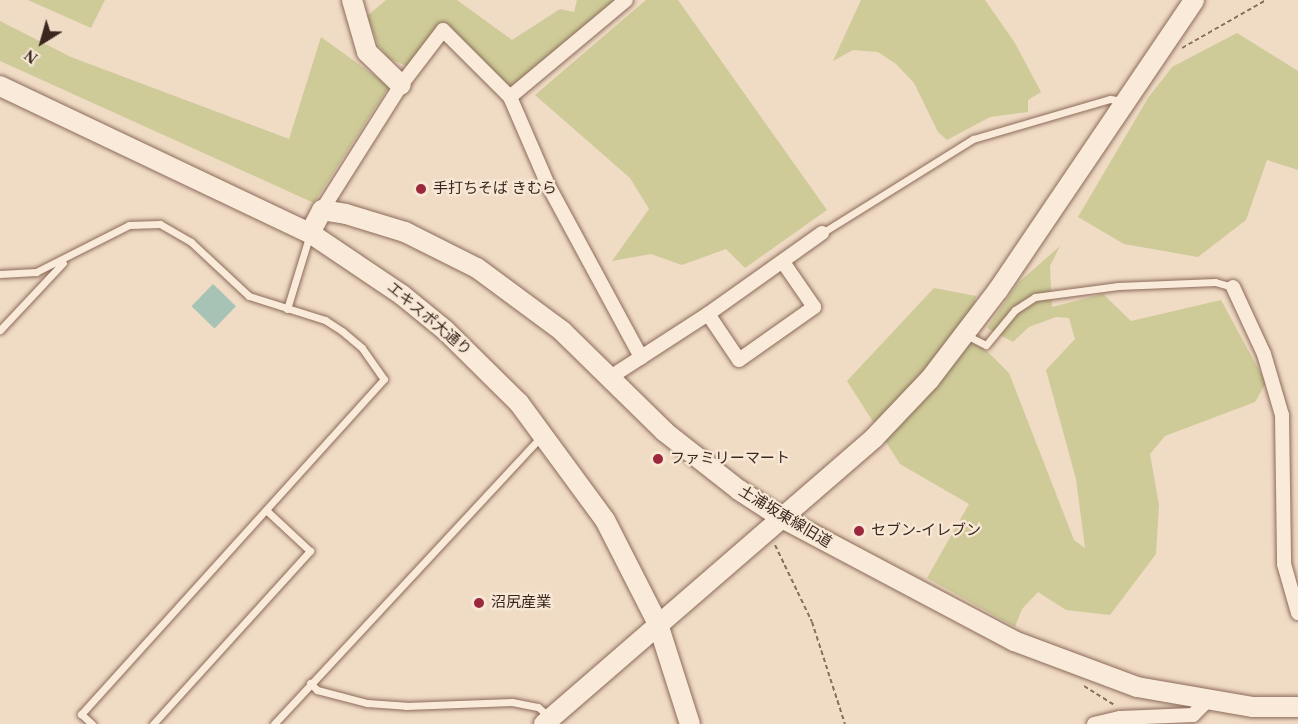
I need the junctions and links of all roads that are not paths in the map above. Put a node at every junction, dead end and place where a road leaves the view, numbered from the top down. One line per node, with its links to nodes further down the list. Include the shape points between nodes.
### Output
1 (352, 0): 4 (street, via 367,52)
2 (626, 0): 6 (street)
3 (1194, 0): 7 (street)
4 (401, 85): 6 (street, via 443,30); 8 (street)
5 (0, 86): 10 (street, エキスポ大通り)
6 (510, 98): 19 (street, via 549,185)
7 (1126, 102): 9 (lane, via 1110,99 973,139); 18 (street)
8 (322, 210): 10 (street); 20 (street, 土浦坂東線旧道, via 364,218 405,232 477,268 544,316)
9 (822, 232): 12 (street)
10 (310, 233): 15 (lane); 21 (street, エキスポ大通り, via 402,295 445,330 491,372)
11 (64, 261): 13 (lane, via 36,272); 15 (lane, via 129,225 160,224 191,242 249,296); 17 (lane)
12 (783, 262): 16 (street); 16 (street, via 814,307 739,360)
13 (0, 274)
14 (1233, 287): 18 (lane, via 1215,282 1118,286 1035,297 1015,310 986,345); 24 (street, via 1264,354 1282,415 1284,564)
15 (287, 309): 22 (lane, via 325,320 342,331 362,348 384,379)
16 (708, 314): 19 (street)
17 (0, 330)
18 (965, 334): 23 (street, via 900,412)
19 (641, 357): 20 (street)
20 (609, 378): 23 (street, 土浦坂東線旧道, via 703,465)
21 (544, 433): 25 (street, エキスポ大通り, via 605,520); 26 (lane)
22 (266, 510): 30 (lane, via 81,714); 31 (lane, via 310,551)
23 (775, 524): 25 (street); 27 (street, 土浦坂東線旧道, via 1014,641 1137,687)
24 (1298, 613)
25 (658, 624): 29 (street); 33 (street, エキスポ大通り)
26 (310, 683): 29 (lane, via 317,690 367,703 406,706 512,702 538,708); 32 (lane)
27 (1207, 701): 28 (street, 土浦坂東線旧道); 34 (street, via 1193,715 1120,718)
28 (1298, 707)
29 (547, 721)
30 (92, 724)
31 (153, 724)
32 (274, 724)
33 (690, 724)
34 (1094, 724)

